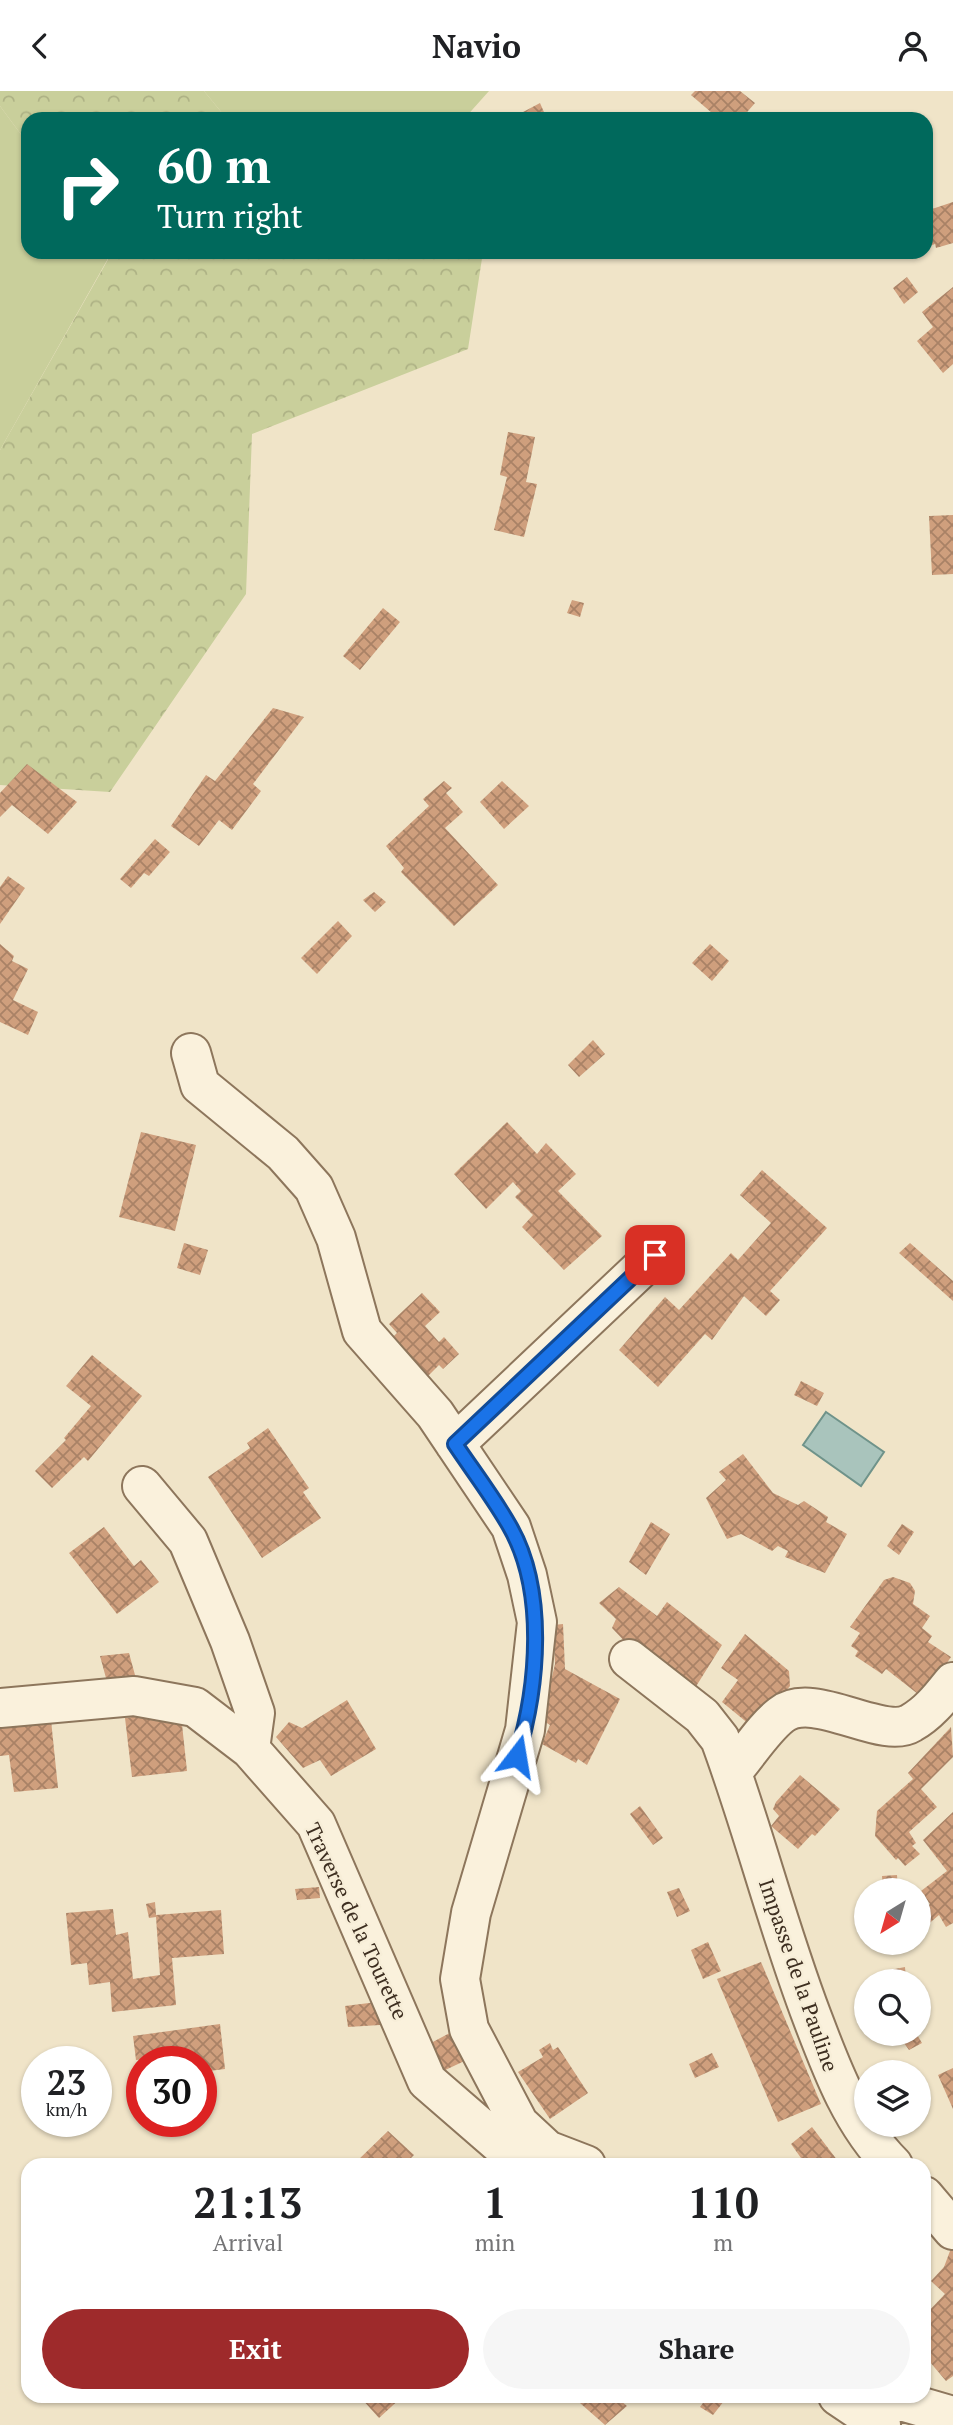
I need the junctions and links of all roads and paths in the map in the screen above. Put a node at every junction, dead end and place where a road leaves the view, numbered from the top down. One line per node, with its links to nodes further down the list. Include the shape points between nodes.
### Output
1 (191, 1052): 3 (street, via 200,1085 284,1153 314,1188 336,1238 362,1331 435,1414)
2 (655, 1255): 3 (street)
3 (455, 1444): 11 (street, via 511,1527 537,1622 525,1730 471,1913 460,1979 469,2029 519,2124 547,2150)
4 (142, 1486): 8 (street, via 188,1541 230,1641 255,1713)
5 (629, 1659): 9 (street, Impasse de la Pauline, via 702,1716 720,1739)
6 (953, 1682): 9 (street, via 933,1707 909,1725 888,1725 804,1706 782,1714)
7 (0, 1708): 8 (street, Traverse de la Tourette, via 134,1696 195,1707)
8 (250, 1749): 10 (street, Traverse de la Tourette, via 316,1824 427,2081)
9 (732, 1772): 12 (street, Impasse de la Pauline, via 781,1936 838,2086)
10 (516, 2158)
11 (568, 2158)
12 (886, 2158)
13 (931, 2204): 14 (street)
14 (953, 2231)
15 (848, 2403): 18 (street)
16 (908, 2403): 17 (street)
17 (953, 2416)
18 (881, 2425)

